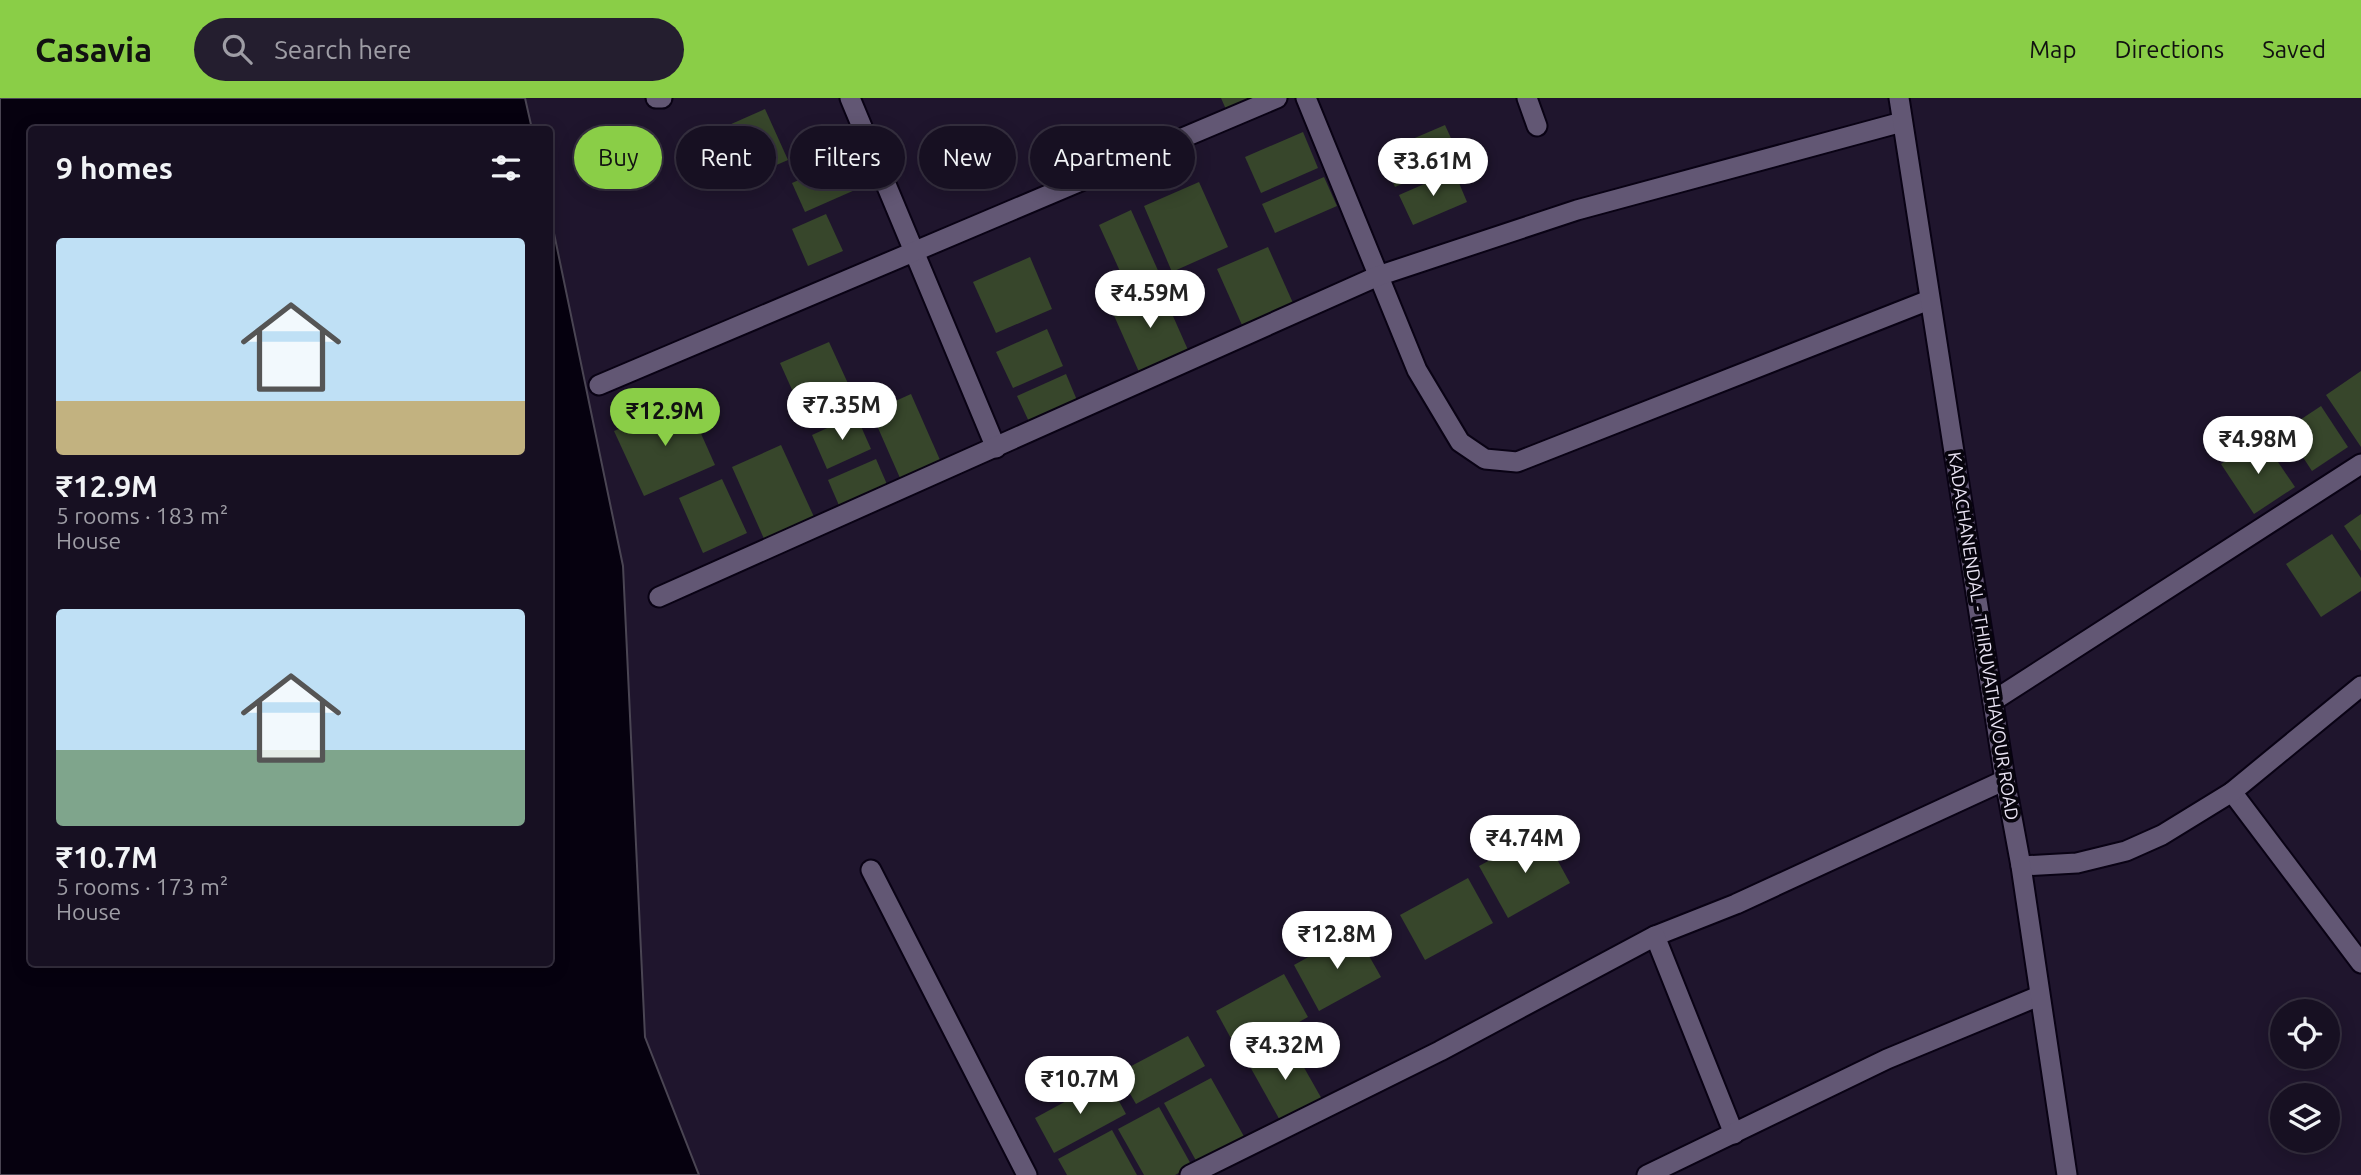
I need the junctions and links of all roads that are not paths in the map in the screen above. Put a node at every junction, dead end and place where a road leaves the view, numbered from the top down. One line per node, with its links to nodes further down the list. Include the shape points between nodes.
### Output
1 (656, 98): 2 (street)
2 (662, 98)
3 (850, 98): 10 (street)
4 (1277, 98): 10 (street)
5 (1306, 98): 11 (street)
6 (1527, 98): 9 (street)
7 (1899, 98): 8 (street, KADACHANENDAL - THIRUVATHAVOUR ROAD)
8 (1902, 122): 11 (street, via 1577,210); 12 (street, KADACHANENDAL - THIRUVATHAVOUR ROAD)
9 (1537, 126)
10 (915, 250): 13 (street); 14 (street)
11 (1378, 276): 12 (street, via 1417,370 1460,442 1485,459 1517,463); 14 (street)
12 (1929, 300): 18 (street, KADACHANENDAL - THIRUVATHAVOUR ROAD)
13 (598, 385)
14 (996, 447): 16 (street)
15 (2361, 464): 18 (street)
16 (659, 597)
17 (2357, 696): 20 (street)
18 (1993, 701): 19 (street, KADACHANENDAL - THIRUVATHAVOUR ROAD)
19 (2004, 780): 21 (street, KADACHANENDAL - THIRUVATHAVOUR ROAD); 23 (street, via 1736,904)
20 (2232, 792): 21 (street, via 2162,835 2126,851 2077,863); 24 (street)
21 (2021, 866): 25 (street, KADACHANENDAL - THIRUVATHAVOUR ROAD)
22 (871, 870): 27 (street)
23 (1655, 936): 26 (street); 28 (street, via 1440,1051)
24 (2361, 962)
25 (2039, 996): 26 (street, via 1887,1059); 30 (street, KADACHANENDAL - THIRUVATHAVOUR ROAD)
26 (1734, 1133): 29 (street)
27 (1027, 1175)
28 (1189, 1175)
29 (1647, 1175)
30 (2067, 1175)

